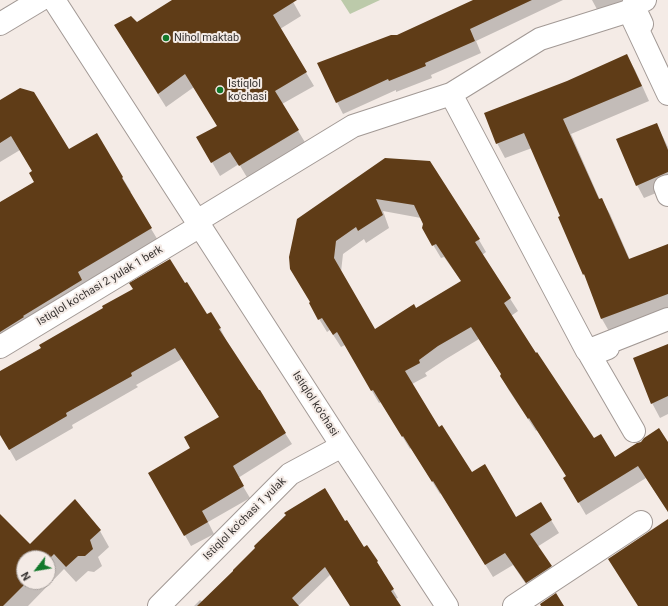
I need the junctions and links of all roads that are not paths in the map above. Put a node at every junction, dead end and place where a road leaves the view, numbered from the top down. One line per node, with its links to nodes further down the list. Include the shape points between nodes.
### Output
1 (40, 0): 4 (street)
2 (54, 0): 10 (street, Istiqlol ko'chasi)
3 (645, 0): 5 (street, via 633,5)
4 (0, 24)
5 (668, 81)
6 (451, 94): 7 (street, Istiqlol ko'chasi 2 yulak 1 berk, via 540,39 629,11); 10 (street, Istiqlol ko'chasi 2 yulak 1 berk, via 352,126); 11 (street, via 587,351)
7 (668, 94)
8 (668, 186): 9 (street, via 665,187)
9 (668, 194)
10 (199, 223): 13 (street, Istiqlol ko'chasi 2 yulak 1 berk); 15 (street, Istiqlol ko'chasi)
11 (668, 319)
12 (668, 325): 14 (street, via 590,355)
13 (0, 347)
14 (634, 431)
15 (342, 446): 17 (street, Istiqlol ko'chasi 1 yulak, via 290,474); 18 (street, Istiqlol ko'chasi)
16 (641, 522): 19 (street)
17 (158, 606)
18 (448, 606)
19 (514, 606)

